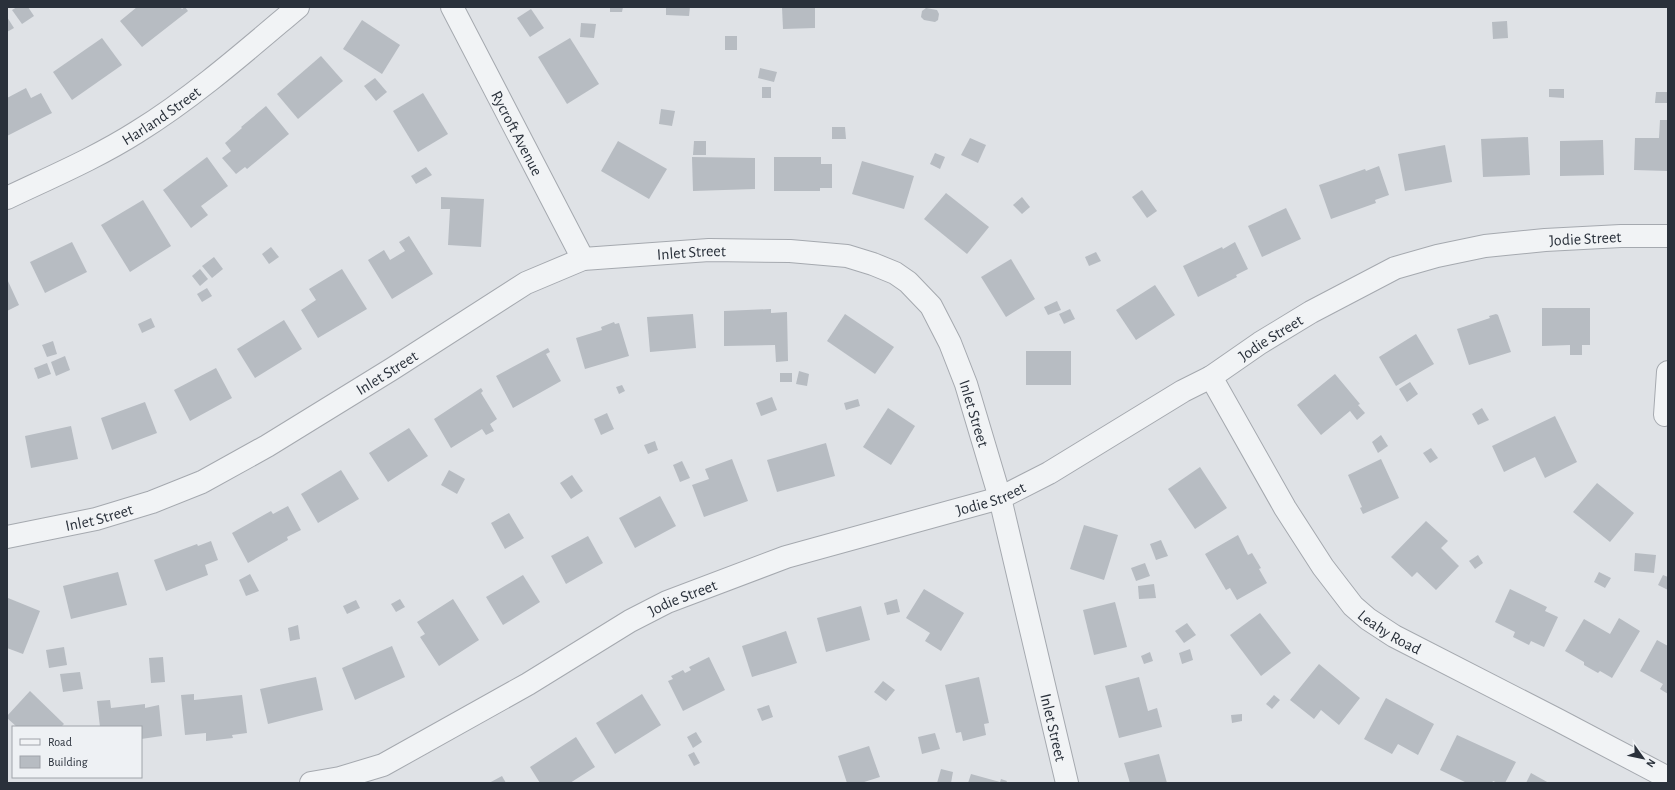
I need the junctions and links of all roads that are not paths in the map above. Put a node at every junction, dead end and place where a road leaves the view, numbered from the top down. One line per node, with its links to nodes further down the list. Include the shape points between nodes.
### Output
1 (298, 7): 3 (street, Harland Street, via 179,104 138,132 97,156)
2 (452, 7): 5 (street, Rycroft Avenue)
3 (7, 198)
4 (1668, 236): 7 (street, Jodie Street, via 1545,240 1485,246 1395,268 1305,316)
5 (583, 258): 9 (street, Inlet Street, via 709,250 790,251 847,256 895,273 908,282 931,306 950,343 966,384); 10 (street, Inlet Street, via 526,283 392,369 202,482 152,502 96,519)
6 (1668, 372): 8 (street)
7 (1210, 377): 9 (street, Jodie Street, via 1049,473); 11 (street, Leahy Road, via 1322,567 1353,606 1394,636)
8 (1665, 415)
9 (1000, 498): 12 (street, Jodie Street, via 786,557 666,602 630,621 528,684 383,765 340,778); 13 (street, Inlet Street)
10 (7, 537)
11 (1668, 778)
12 (311, 783)
13 (1067, 783)

